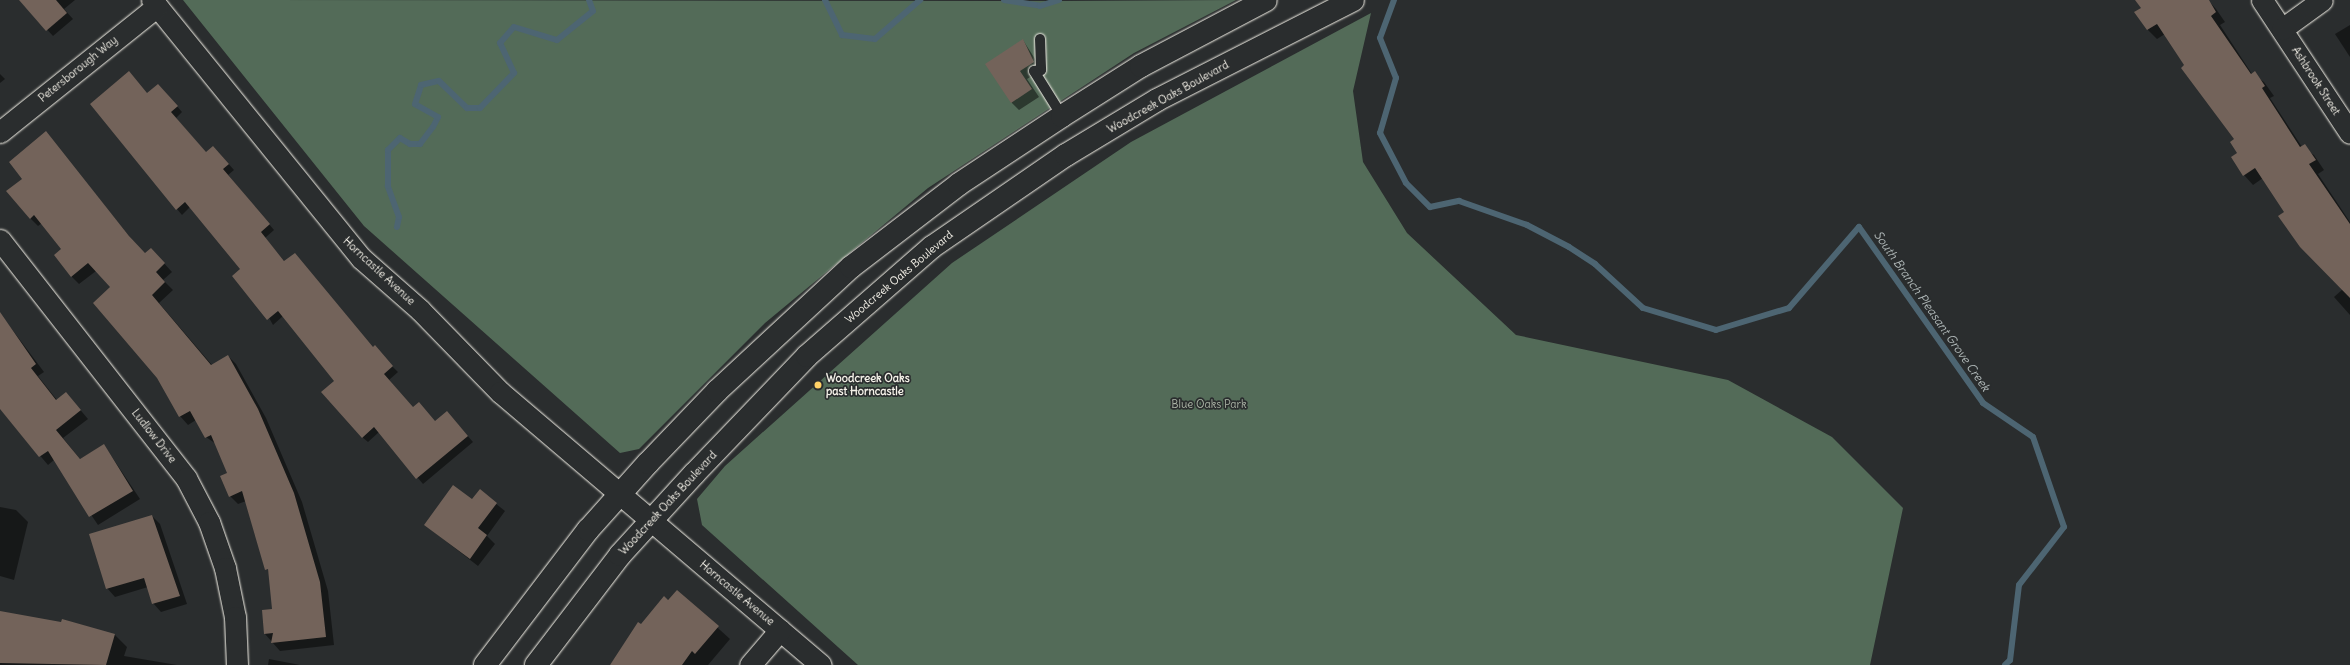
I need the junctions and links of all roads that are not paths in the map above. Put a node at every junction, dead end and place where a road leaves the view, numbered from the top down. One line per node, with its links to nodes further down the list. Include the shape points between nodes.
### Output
1 (1266, 0): 8 (main road, via 1141,66)
2 (1353, 0): 13 (main road, Woodcreek Oaks Boulevard, via 1119,123 932,247 807,356)
3 (2262, 0): 6 (street, Ashbrook Street)
4 (2322, 0): 6 (street)
5 (155, 3): 9 (street, Petersborough Way); 12 (street, Horncastle Avenue, via 361,258 420,310 500,392)
6 (2282, 29): 10 (street, Ashbrook Street)
7 (1040, 39): 8 (lane, via 1041,70 1034,71)
8 (1062, 116): 12 (main road, via 959,184 851,267 717,391)
9 (0, 132)
10 (2350, 133)
11 (0, 240): 15 (street, Ludlow Drive, via 186,478 209,522 225,568 235,617)
12 (621, 494): 13 (street, Horncastle Avenue); 16 (main road)
13 (652, 520): 14 (street, Horncastle Avenue); 17 (main road, Woodcreek Oaks Boulevard, via 620,555)
14 (780, 630): 18 (street); 19 (street, Horncastle Avenue)
15 (237, 665)
16 (485, 665)
17 (536, 665)
18 (750, 665)
19 (821, 665)

